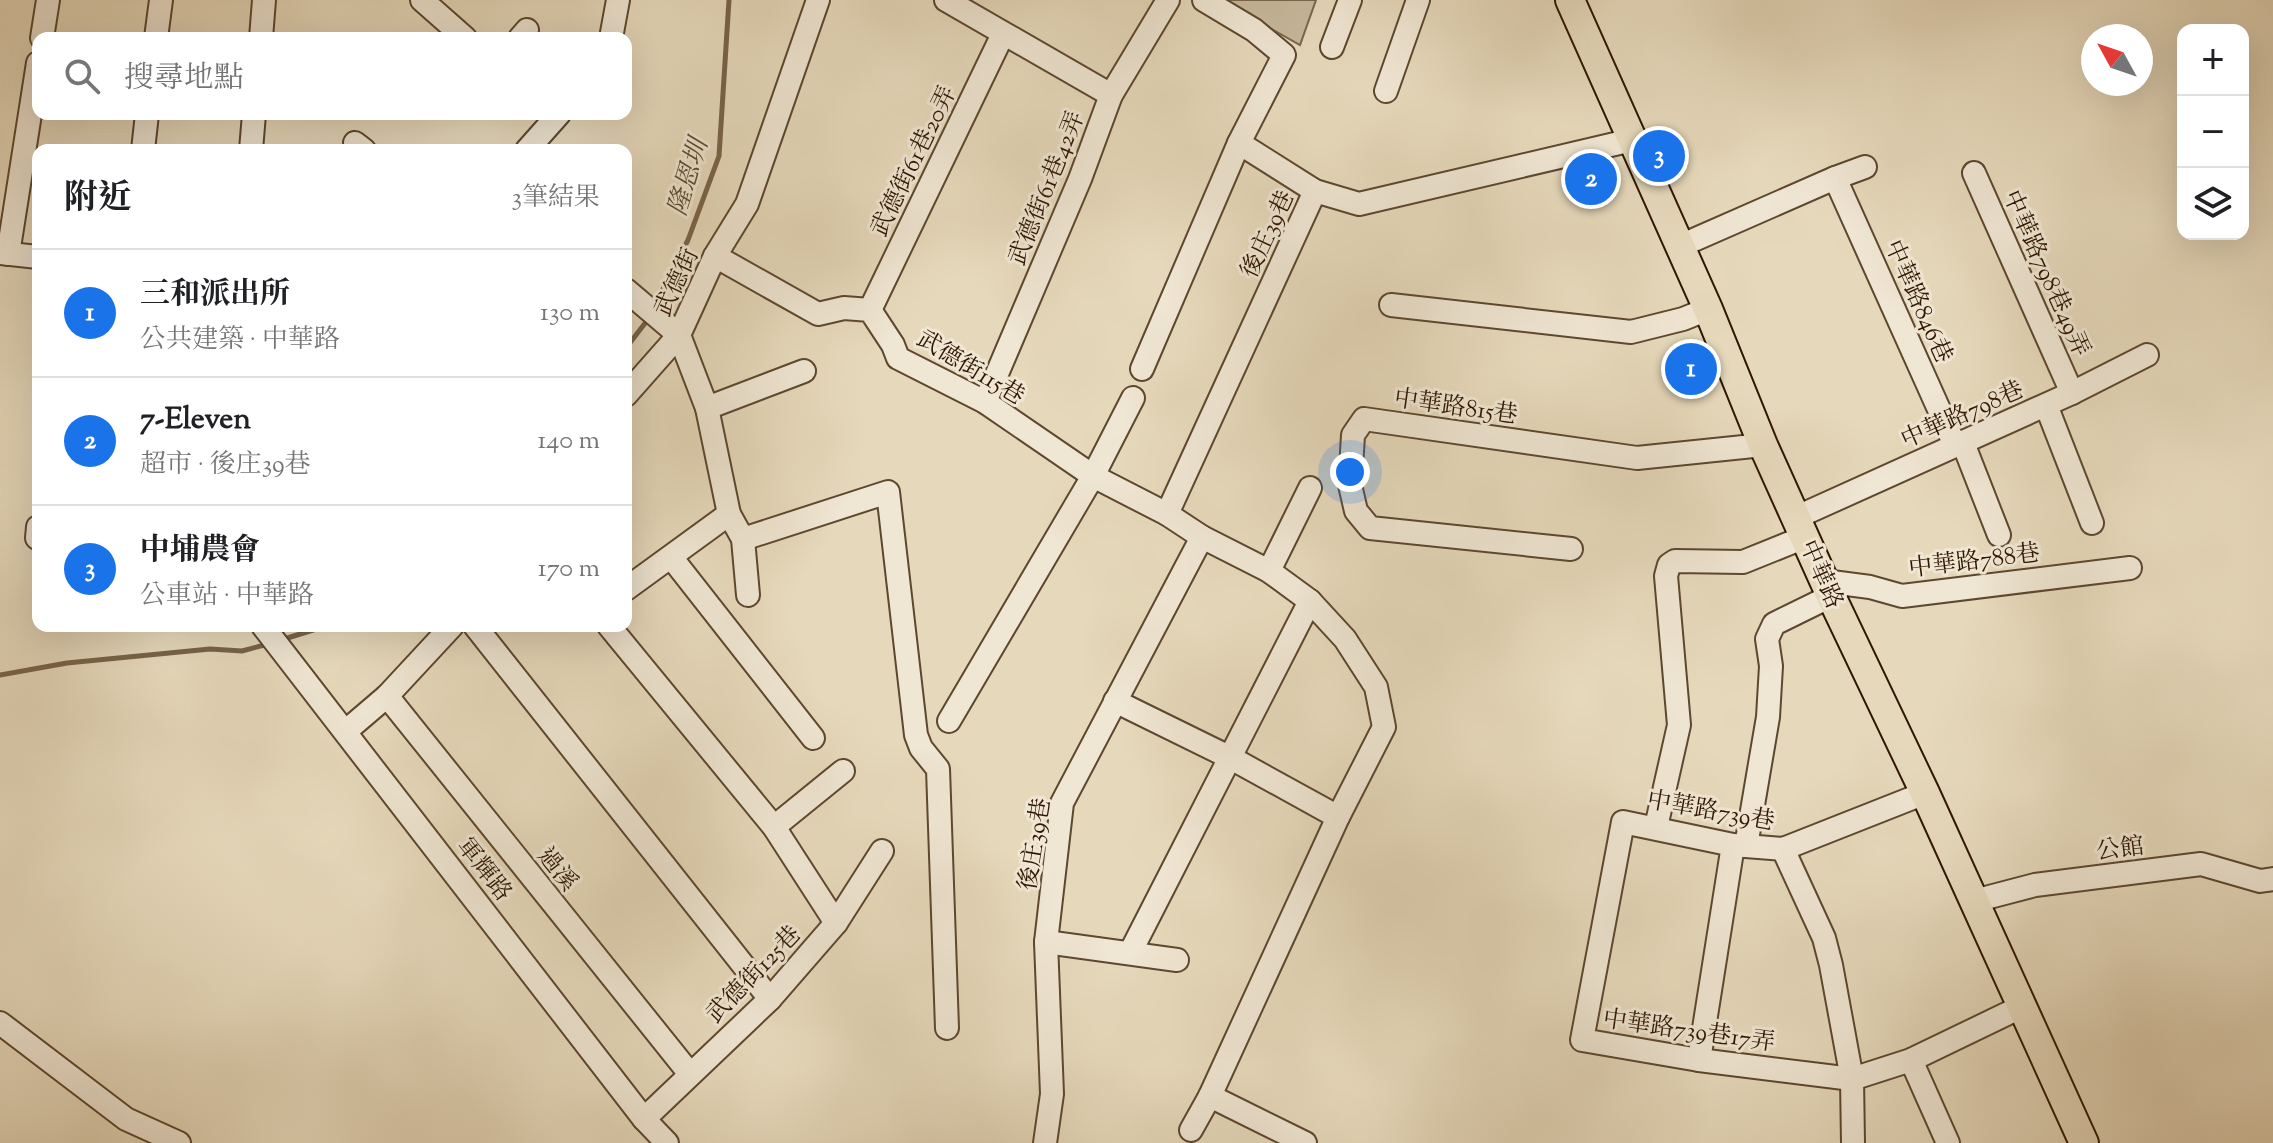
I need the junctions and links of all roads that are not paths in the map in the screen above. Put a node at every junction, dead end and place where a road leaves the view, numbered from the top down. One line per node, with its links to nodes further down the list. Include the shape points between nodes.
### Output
1 (48, 0): 13 (street)
2 (161, 0): 14 (street)
3 (264, 0): 15 (street)
4 (422, 0): 16 (street)
5 (618, 0): 17 (street)
6 (818, 0): 38 (street, 武德街, via 747,204)
7 (946, 0): 18 (street)
8 (1168, 0): 21 (street, 武德街61巷42弄)
9 (1204, 0): 27 (street, via 1284,55)
10 (1350, 0): 19 (street)
11 (1418, 0): 20 (street)
12 (1570, 0): 26 (main road, 中華路)
13 (43, 32)
14 (157, 32)
15 (261, 32)
16 (458, 32)
17 (612, 32)
18 (1003, 34): 21 (street); 42 (street, 武德街61巷20弄)
19 (1332, 47)
20 (1386, 91)
21 (1111, 95): 50 (street, 武德街61巷42弄)
22 (32, 97): 36 (street)
23 (146, 120): 28 (street)
24 (254, 120): 29 (street)
25 (554, 120): 30 (street)
26 (1632, 140): 34 (street, 後庄39巷, via 1359,204); 35 (main road, 中華路)
27 (1239, 143): 34 (street); 45 (street)
28 (144, 144)
29 (252, 144)
30 (532, 144)
31 (1865, 167): 33 (street)
32 (1974, 173): 48 (street, 中華路798巷49弄)
33 (1835, 178): 35 (street); 53 (street, 中華路846巷)
34 (1315, 191): 58 (street, 後庄39巷)
35 (1680, 246): 41 (main road, 中華路)
36 (4, 254): 37 (street)
37 (32, 256)
38 (715, 256): 42 (street, via 818,314); 43 (street, 武德街)
39 (632, 294): 43 (street)
40 (1391, 305): 41 (street, via 1631,332)
41 (1708, 309): 54 (main road, 中華路)
42 (870, 310): 50 (street, 武德街115巷, via 898,358)
43 (679, 335): 47 (street); 52 (street, 武德街)
44 (2147, 355): 48 (street, 中華路798巷)
45 (1142, 369)
46 (804, 371): 52 (street)
47 (632, 388)
48 (2072, 393): 51 (street, 中華路798巷)
49 (1133, 398): 55 (street)
50 (985, 402): 55 (street, 武德街115巷)
51 (2046, 405): 53 (street, 中華路798巷); 59 (street)
52 (707, 408): 57 (street, 武德街)
53 (1959, 444): 60 (street, 中華路798巷); 61 (street, 中華路846巷)
54 (1763, 445): 60 (main road, 中華路); 64 (street, 中華路815巷, via 1637,458 1364,419 1353,435 1350,485 1356,511 1370,528)
55 (1093, 476): 58 (street, 武德街115巷); 78 (street)
56 (1310, 488): 67 (street)
57 (729, 514): 63 (street, 武德街); 65 (street)
58 (1167, 514): 62 (street)
59 (2092, 523)
60 (1801, 527): 69 (main road, 中華路); 87 (street, 中華路798巷, via 1743,562 1669,565 1679,725)
61 (1999, 535)
62 (1202, 537): 67 (street); 77 (street, 後庄39巷)
63 (743, 539): 70 (street, 武德街); 100 (street, via 888,492 916,735 938,769)
64 (1571, 549)
65 (671, 557): 68 (street); 80 (street)
66 (2130, 568): 69 (street, 中華路788巷, via 1902,596 1870,587)
67 (1269, 571): 71 (street)
68 (634, 582)
69 (1828, 589): 83 (main road, 中華路); 88 (street, via 1774,624 1767,639 1768,717)
70 (748, 595)
71 (1310, 601): 81 (street); 84 (street, via 1345,639 1376,687 1384,727)
72 (268, 632): 79 (street, 軍輝路)
73 (446, 632): 76 (street)
74 (480, 632): 97 (street)
75 (614, 632): 86 (street)
76 (387, 696): 79 (street); 103 (street, 過溪)
77 (1115, 701): 81 (street); 94 (street, 後庄39巷, via 1062,803)
78 (949, 721)
79 (346, 731): 106 (street, 軍輝路)
80 (813, 738)
81 (1231, 758): 84 (street); 95 (street)
82 (843, 771): 86 (street)
83 (1925, 793): 89 (street, 中華路739巷); 92 (main road, 中華路)
84 (1338, 817): 105 (street)
85 (1623, 822): 87 (street, 中華路739巷); 101 (street, 中華路739巷17弄, via 1582,1040)
86 (774, 827): 93 (street)
87 (1656, 827): 88 (street, 中華路739巷)
88 (1740, 845): 89 (street, 中華路739巷); 101 (street)
89 (1783, 849): 104 (street, via 1824,938)
90 (882, 851): 93 (street, 武德街125巷)
91 (2273, 879): 92 (street, 公館, via 2260,881 2201,864 2035,885)
92 (1974, 901): 98 (main road, 中華路)
93 (836, 923): 97 (street, 武德街125巷)
94 (1046, 942): 95 (street); 110 (street, 後庄39巷, via 1052,1094)
95 (1130, 953): 96 (street)
96 (1177, 960)
97 (770, 999): 103 (street, 武德街125巷)
98 (2023, 1006): 102 (street, 中華路739巷17弄); 114 (main road, 中華路)
99 (0, 1023): 108 (street, via 126,1119)
100 (947, 1028)
101 (1699, 1060): 104 (street, 中華路739巷17弄)
102 (1911, 1060): 104 (street, 中華路739巷17弄); 113 (street)
103 (690, 1074): 106 (street, 武德街125巷)
104 (1852, 1079): 112 (street)
105 (1210, 1096): 107 (street); 111 (street)
106 (644, 1119): 109 (street, 軍輝路)
107 (1191, 1130)
108 (179, 1143)
109 (667, 1143)
110 (1045, 1143)
111 (1305, 1143)
112 (1853, 1143)
113 (1948, 1143)
114 (2084, 1143)

